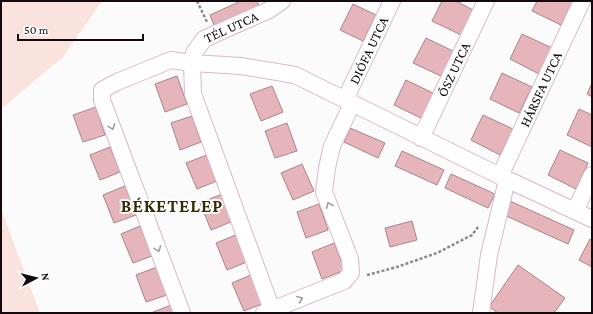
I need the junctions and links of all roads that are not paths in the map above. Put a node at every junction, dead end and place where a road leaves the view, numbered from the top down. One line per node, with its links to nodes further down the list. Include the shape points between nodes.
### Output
1 (282, 1): 5 (street, TÉL UTCA, via 269,10 204,39 194,53)
2 (392, 1): 6 (street, DIÓFA UTCA)
3 (486, 1): 7 (street, ŐSZ UTCA)
4 (582, 1): 9 (street, HÁRSFA UTCA)
5 (192, 63): 6 (street, via 241,66 294,75); 12 (street, via 192,94); 13 (street, one-way to 13, via 171,60 102,90 102,100)
6 (348, 102): 7 (street); 12 (street, DIÓFA UTCA, one-way to 6, via 343,281 351,273 350,259 324,192 332,146)
7 (421, 138): 9 (street)
8 (592, 175): 10 (street)
9 (504, 178): 10 (street); 14 (street, HÁRSFA UTCA)
10 (575, 211): 11 (street)
11 (592, 219)
12 (268, 311)
13 (182, 313)
14 (481, 313)

